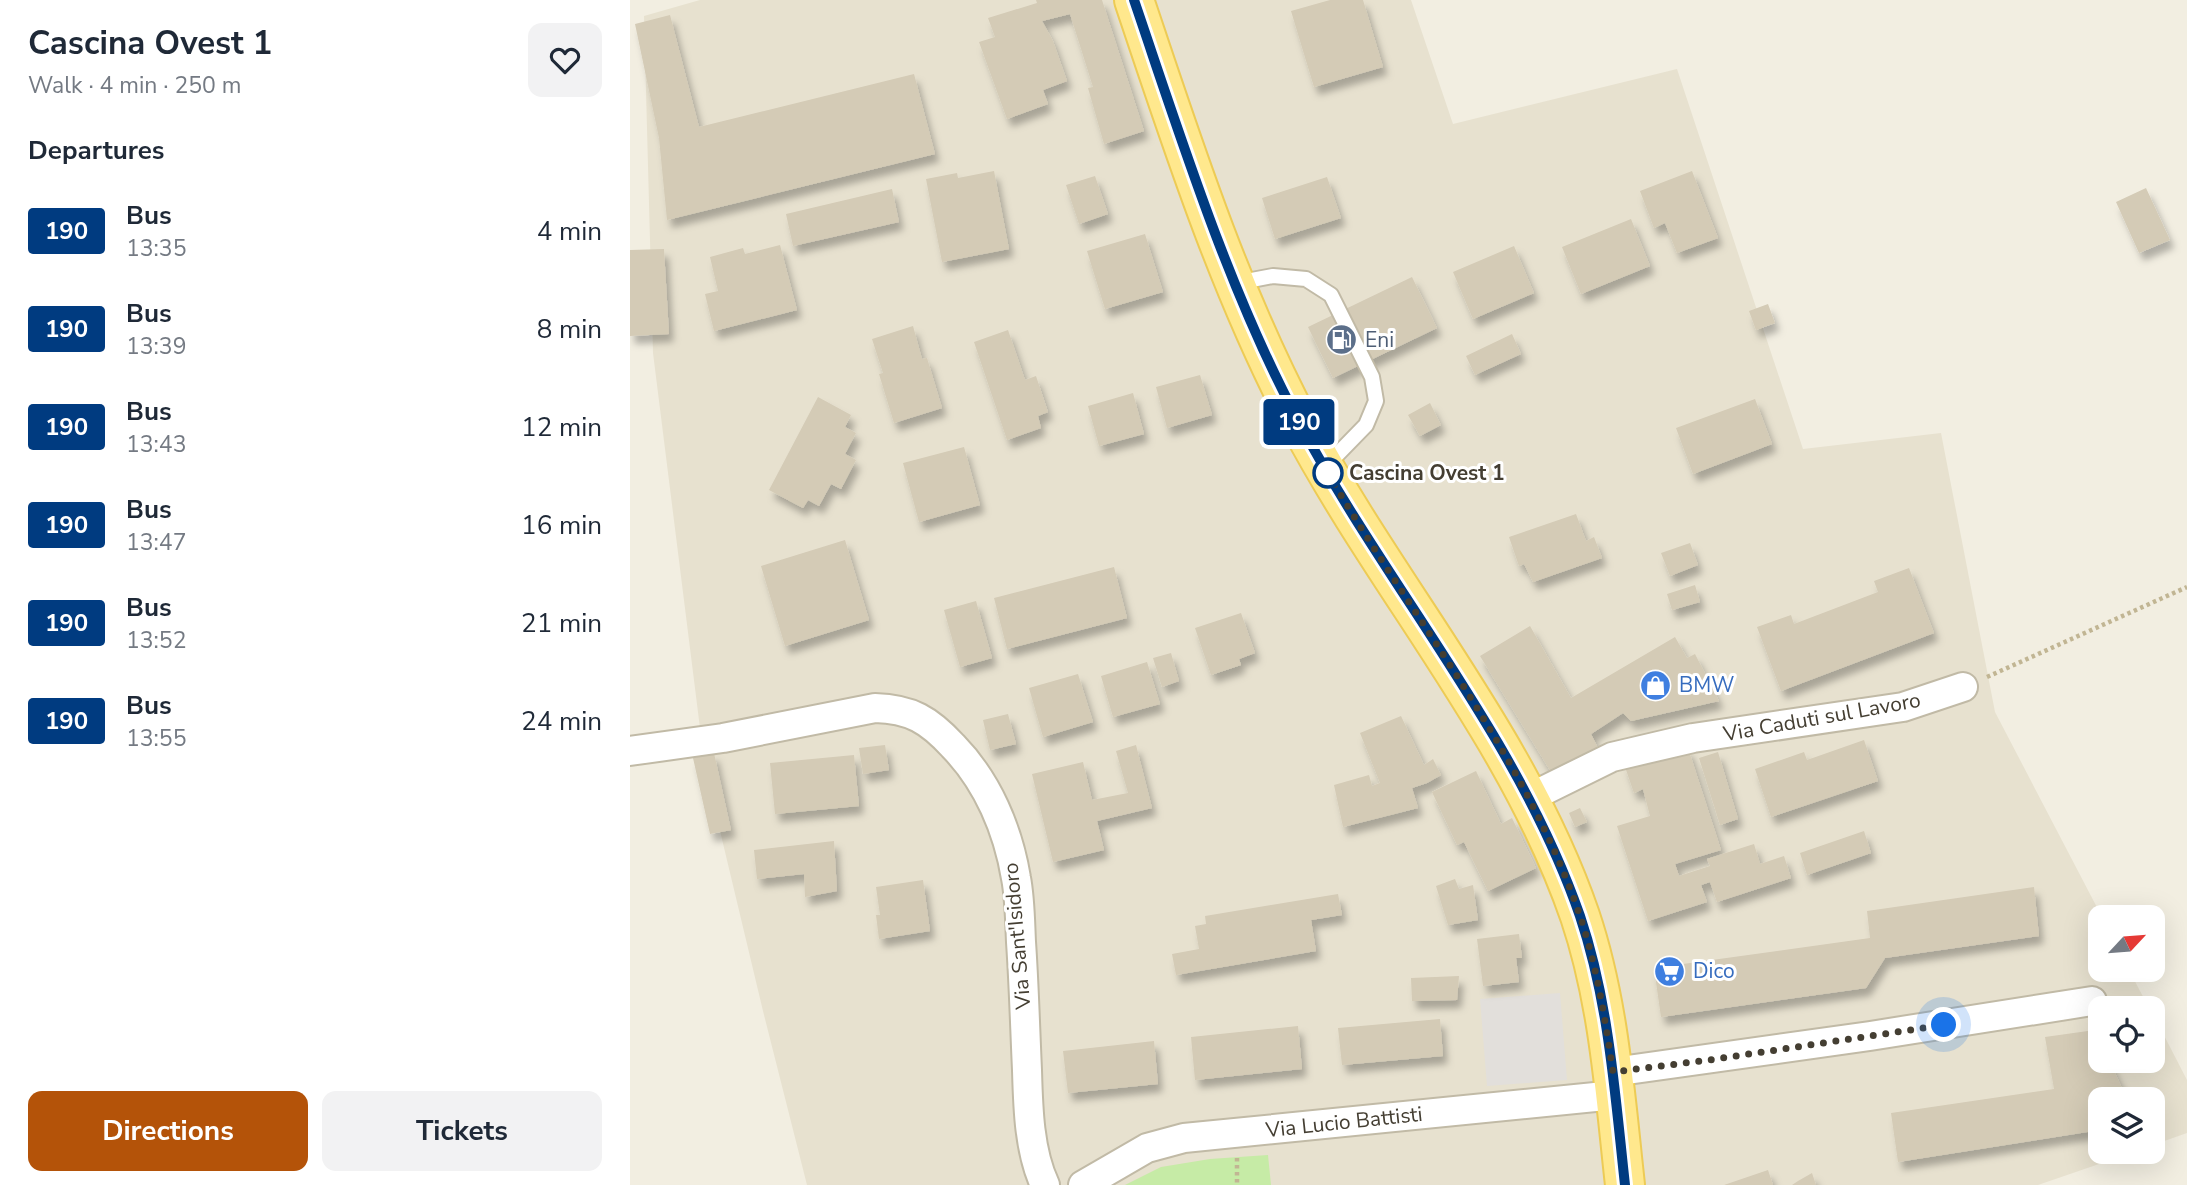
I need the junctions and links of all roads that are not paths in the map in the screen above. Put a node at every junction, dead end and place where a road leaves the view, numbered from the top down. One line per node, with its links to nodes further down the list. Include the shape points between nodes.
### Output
1 (1134, 0): 2 (main road)
2 (1235, 283): 3 (main road, via 1269,365); 3 (lane, via 1273,276 1306,279 1331,295 1372,377 1376,401 1366,425)
3 (1325, 468): 6 (main road)
4 (1963, 687): 6 (street, Via Caduti sul Lavoro, via 1903,707 1693,738 1612,757)
5 (630, 751): 9 (street, Via Sant'Isidoro, via 875,708 896,708 922,718 946,738 983,783 996,809 1017,879 1028,1102 1035,1155)
6 (1529, 798): 8 (main road, via 1586,937 1605,1015)
7 (2088, 1002): 8 (street, Via Lucio Battisti)
8 (1614, 1083): 10 (street, Via Lucio Battisti, via 1184,1138 1147,1148); 11 (main road)
9 (1045, 1185)
10 (1083, 1185)
11 (1625, 1185)

